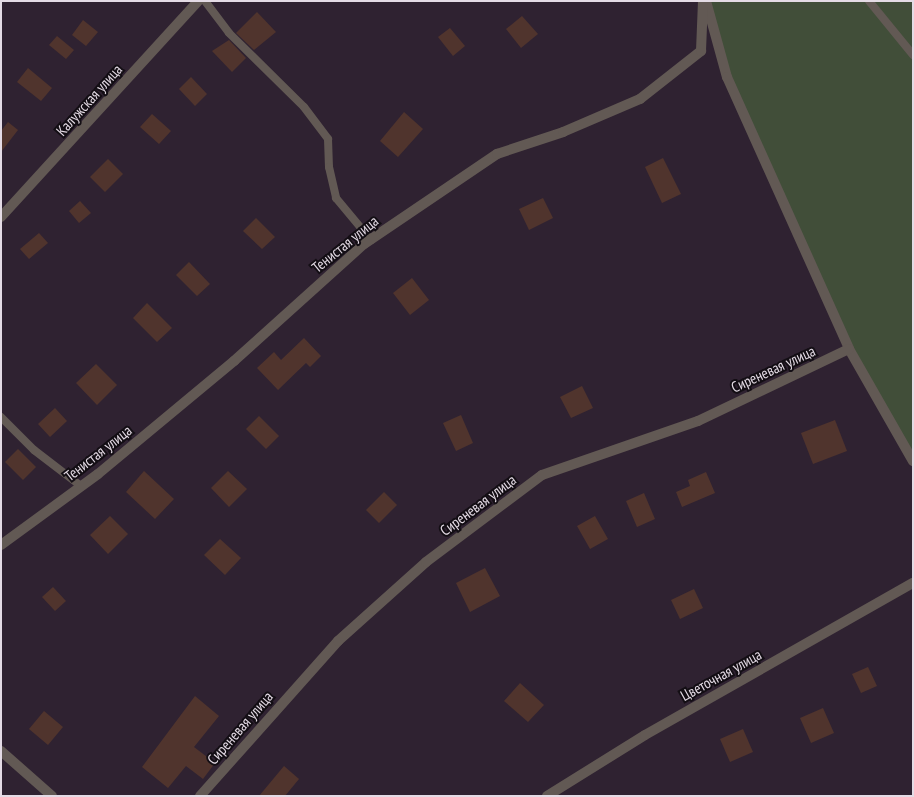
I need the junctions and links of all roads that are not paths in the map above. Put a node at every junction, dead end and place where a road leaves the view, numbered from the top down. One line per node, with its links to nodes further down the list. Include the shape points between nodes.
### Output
1 (198, 1): 7 (street, Калужская улица)
2 (206, 1): 8 (lane, via 229,33 304,107 328,139 329,167 336,198)
3 (703, 1): 8 (street, Тенистая улица, via 701,52 640,99 563,132 497,154)
4 (706, 1): 9 (street, via 727,77)
5 (869, 1): 6 (lane)
6 (913, 55)
7 (1, 218)
8 (371, 240): 12 (street, Тенистая улица, via 234,361)
9 (849, 349): 11 (street); 17 (street, Сиреневая улица, via 698,420 542,475 426,562 338,641)
10 (1, 417): 12 (lane, via 34,450)
11 (913, 460)
12 (81, 486): 13 (street, Тенистая улица)
13 (1, 544)
14 (913, 583): 18 (street, Цветочная улица, via 645,735)
15 (1, 751): 16 (street)
16 (52, 796)
17 (200, 796)
18 (547, 796)

